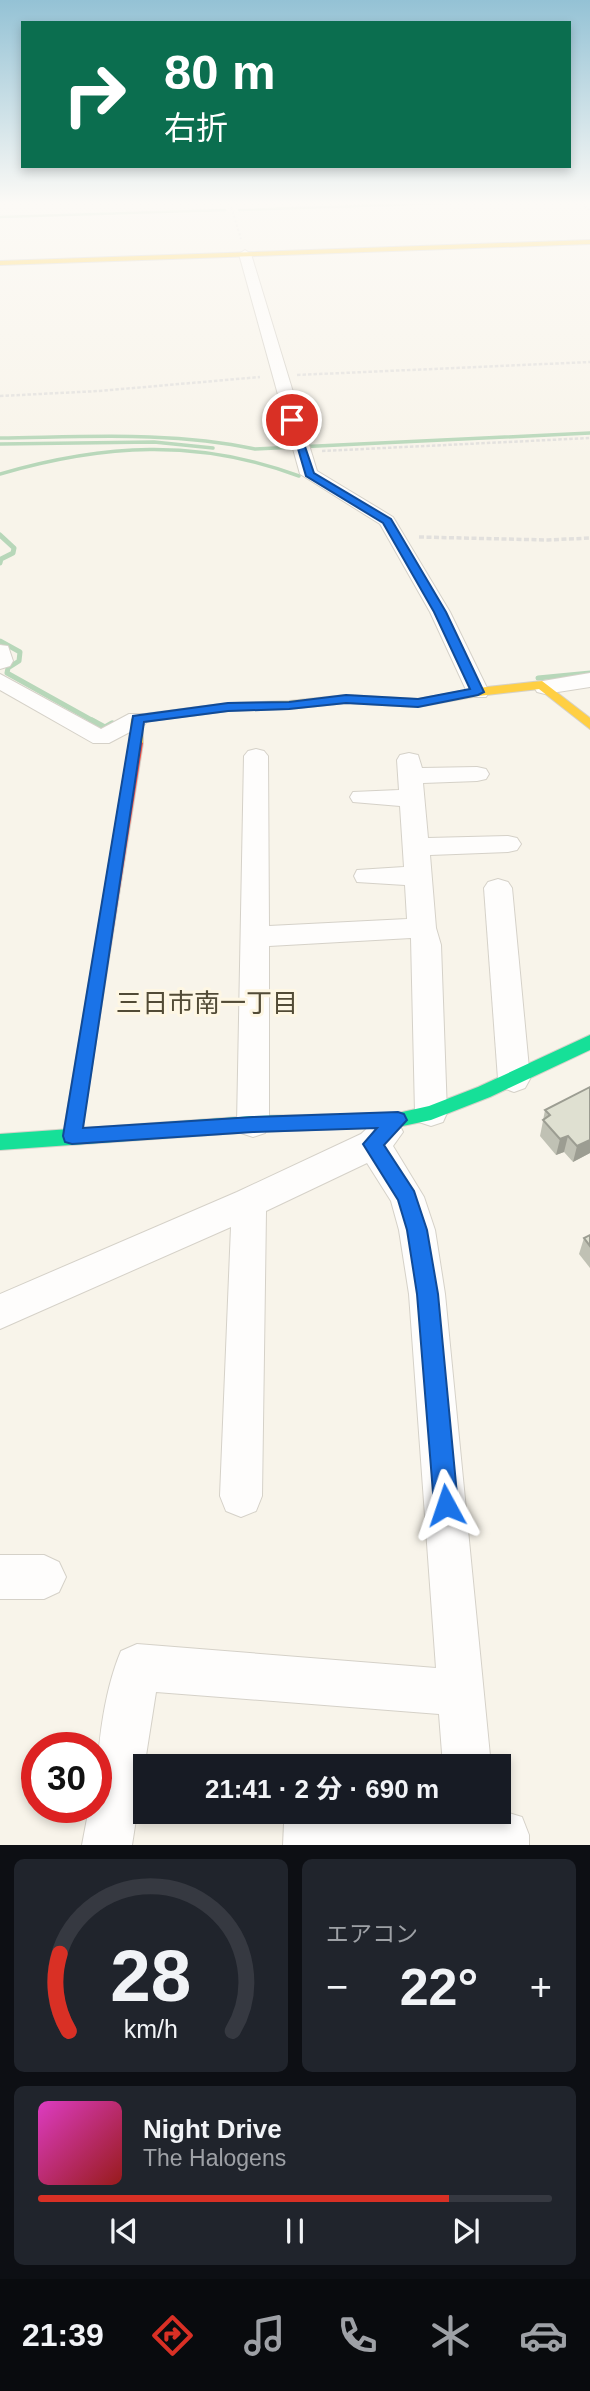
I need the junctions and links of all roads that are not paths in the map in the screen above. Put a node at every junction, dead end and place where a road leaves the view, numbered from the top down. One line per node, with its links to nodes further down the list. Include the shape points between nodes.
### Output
1 (255, 289): 7 (street, via 309,474 387,521 440,612)
2 (0, 651): 3 (street)
3 (0, 662)
4 (590, 680): 6 (street)
5 (0, 681): 8 (street, via 101,738)
6 (545, 687): 7 (street); 9 (street)
7 (478, 692): 8 (street, via 418,703 346,699)
8 (137, 719): 25 (street)
9 (590, 725)
10 (256, 756): 20 (street)
11 (477, 774): 12 (street)
12 (411, 778): 13 (street); 15 (street)
13 (362, 797)
14 (508, 845): 15 (street)
15 (416, 847): 17 (street)
16 (368, 876): 17 (street)
17 (418, 876): 19 (street)
18 (498, 888): 22 (street)
19 (422, 928): 20 (street); 24 (street, via 428,945)
20 (256, 937): 23 (street)
21 (590, 1042): 22 (street)
22 (514, 1079): 24 (street)
23 (253, 1124): 24 (street); 25 (street)
24 (400, 1126): 27 (street); 32 (street, via 407,1197 427,1294)
25 (72, 1136): 26 (street)
26 (0, 1142)
27 (249, 1203): 28 (street); 29 (street)
28 (0, 1312)
29 (241, 1496)
30 (0, 1577): 31 (street)
31 (44, 1577)
32 (462, 1693): 33 (street); 35 (street, via 137,1667)
33 (466, 1754)
34 (481, 1829): 36 (street, via 309,1824)
35 (107, 1845)
36 (308, 1845)

